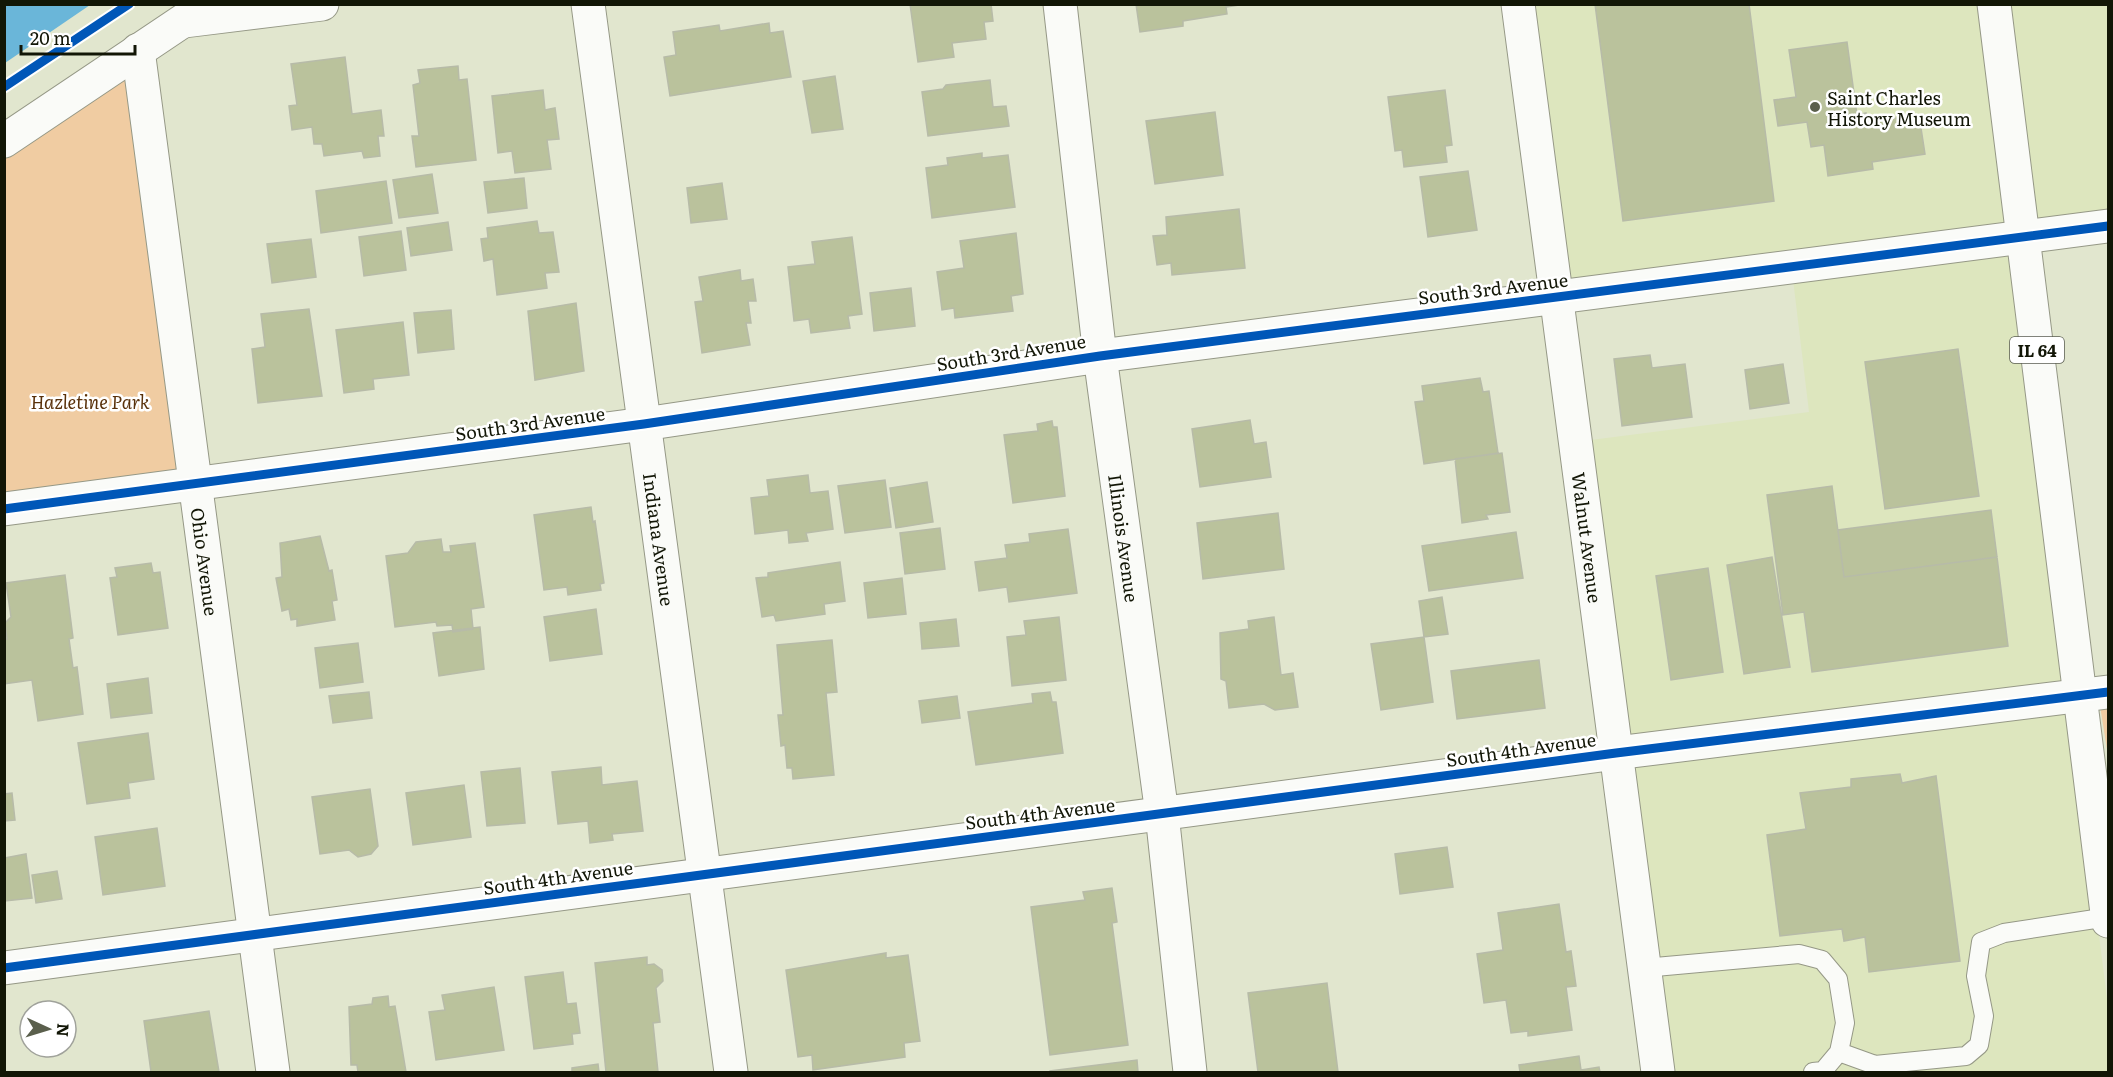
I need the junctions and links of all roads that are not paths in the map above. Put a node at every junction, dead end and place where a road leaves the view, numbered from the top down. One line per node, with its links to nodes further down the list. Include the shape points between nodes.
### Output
1 (322, 4): 6 (street)
2 (588, 4): 13 (street, Indiana Avenue)
3 (1060, 4): 12 (street, Illinois Avenue)
4 (1518, 4): 11 (street, Walnut Avenue)
5 (1994, 4): 10 (street, IL 64)
6 (196, 13): 7 (street)
7 (138, 50): 8 (street); 14 (street, Ohio Avenue)
8 (4, 141)
9 (2109, 226): 10 (street, South 3rd Avenue)
10 (2023, 235): 11 (street, South 3rd Avenue); 16 (street, IL 64)
11 (1558, 296): 12 (street, South 3rd Avenue); 17 (street, Walnut Avenue)
12 (1100, 356): 13 (street, South 3rd Avenue); 18 (street, Illinois Avenue)
13 (644, 424): 14 (street, South 3rd Avenue); 19 (street, Indiana Avenue)
14 (196, 483): 15 (street, South 3rd Avenue); 21 (street, Ohio Avenue)
15 (4, 509)
16 (2094, 694): 17 (street, South 4th Avenue); 20 (street, IL 64)
17 (1616, 753): 18 (street, South 4th Avenue); 23 (street, Walnut Avenue)
18 (1162, 814): 19 (street, South 4th Avenue); 27 (street, Illinois Avenue)
19 (705, 874): 21 (street, South 4th Avenue); 26 (street, Indiana Avenue)
20 (2108, 919): 24 (lane, via 2004,933 1981,942 1976,976 1984,1016 1978,1045 1966,1056 1875,1065)
21 (255, 934): 22 (street, South 4th Avenue); 25 (street, Ohio Avenue)
22 (4, 968)
23 (1644, 968): 24 (lane, via 1799,954 1822,960 1839,979 1845,1023); 28 (street, Walnut Avenue)
24 (1839, 1053): 29 (lane, via 1823,1071)
25 (273, 1072)
26 (731, 1072)
27 (1190, 1072)
28 (1658, 1072)
29 (1813, 1072)

